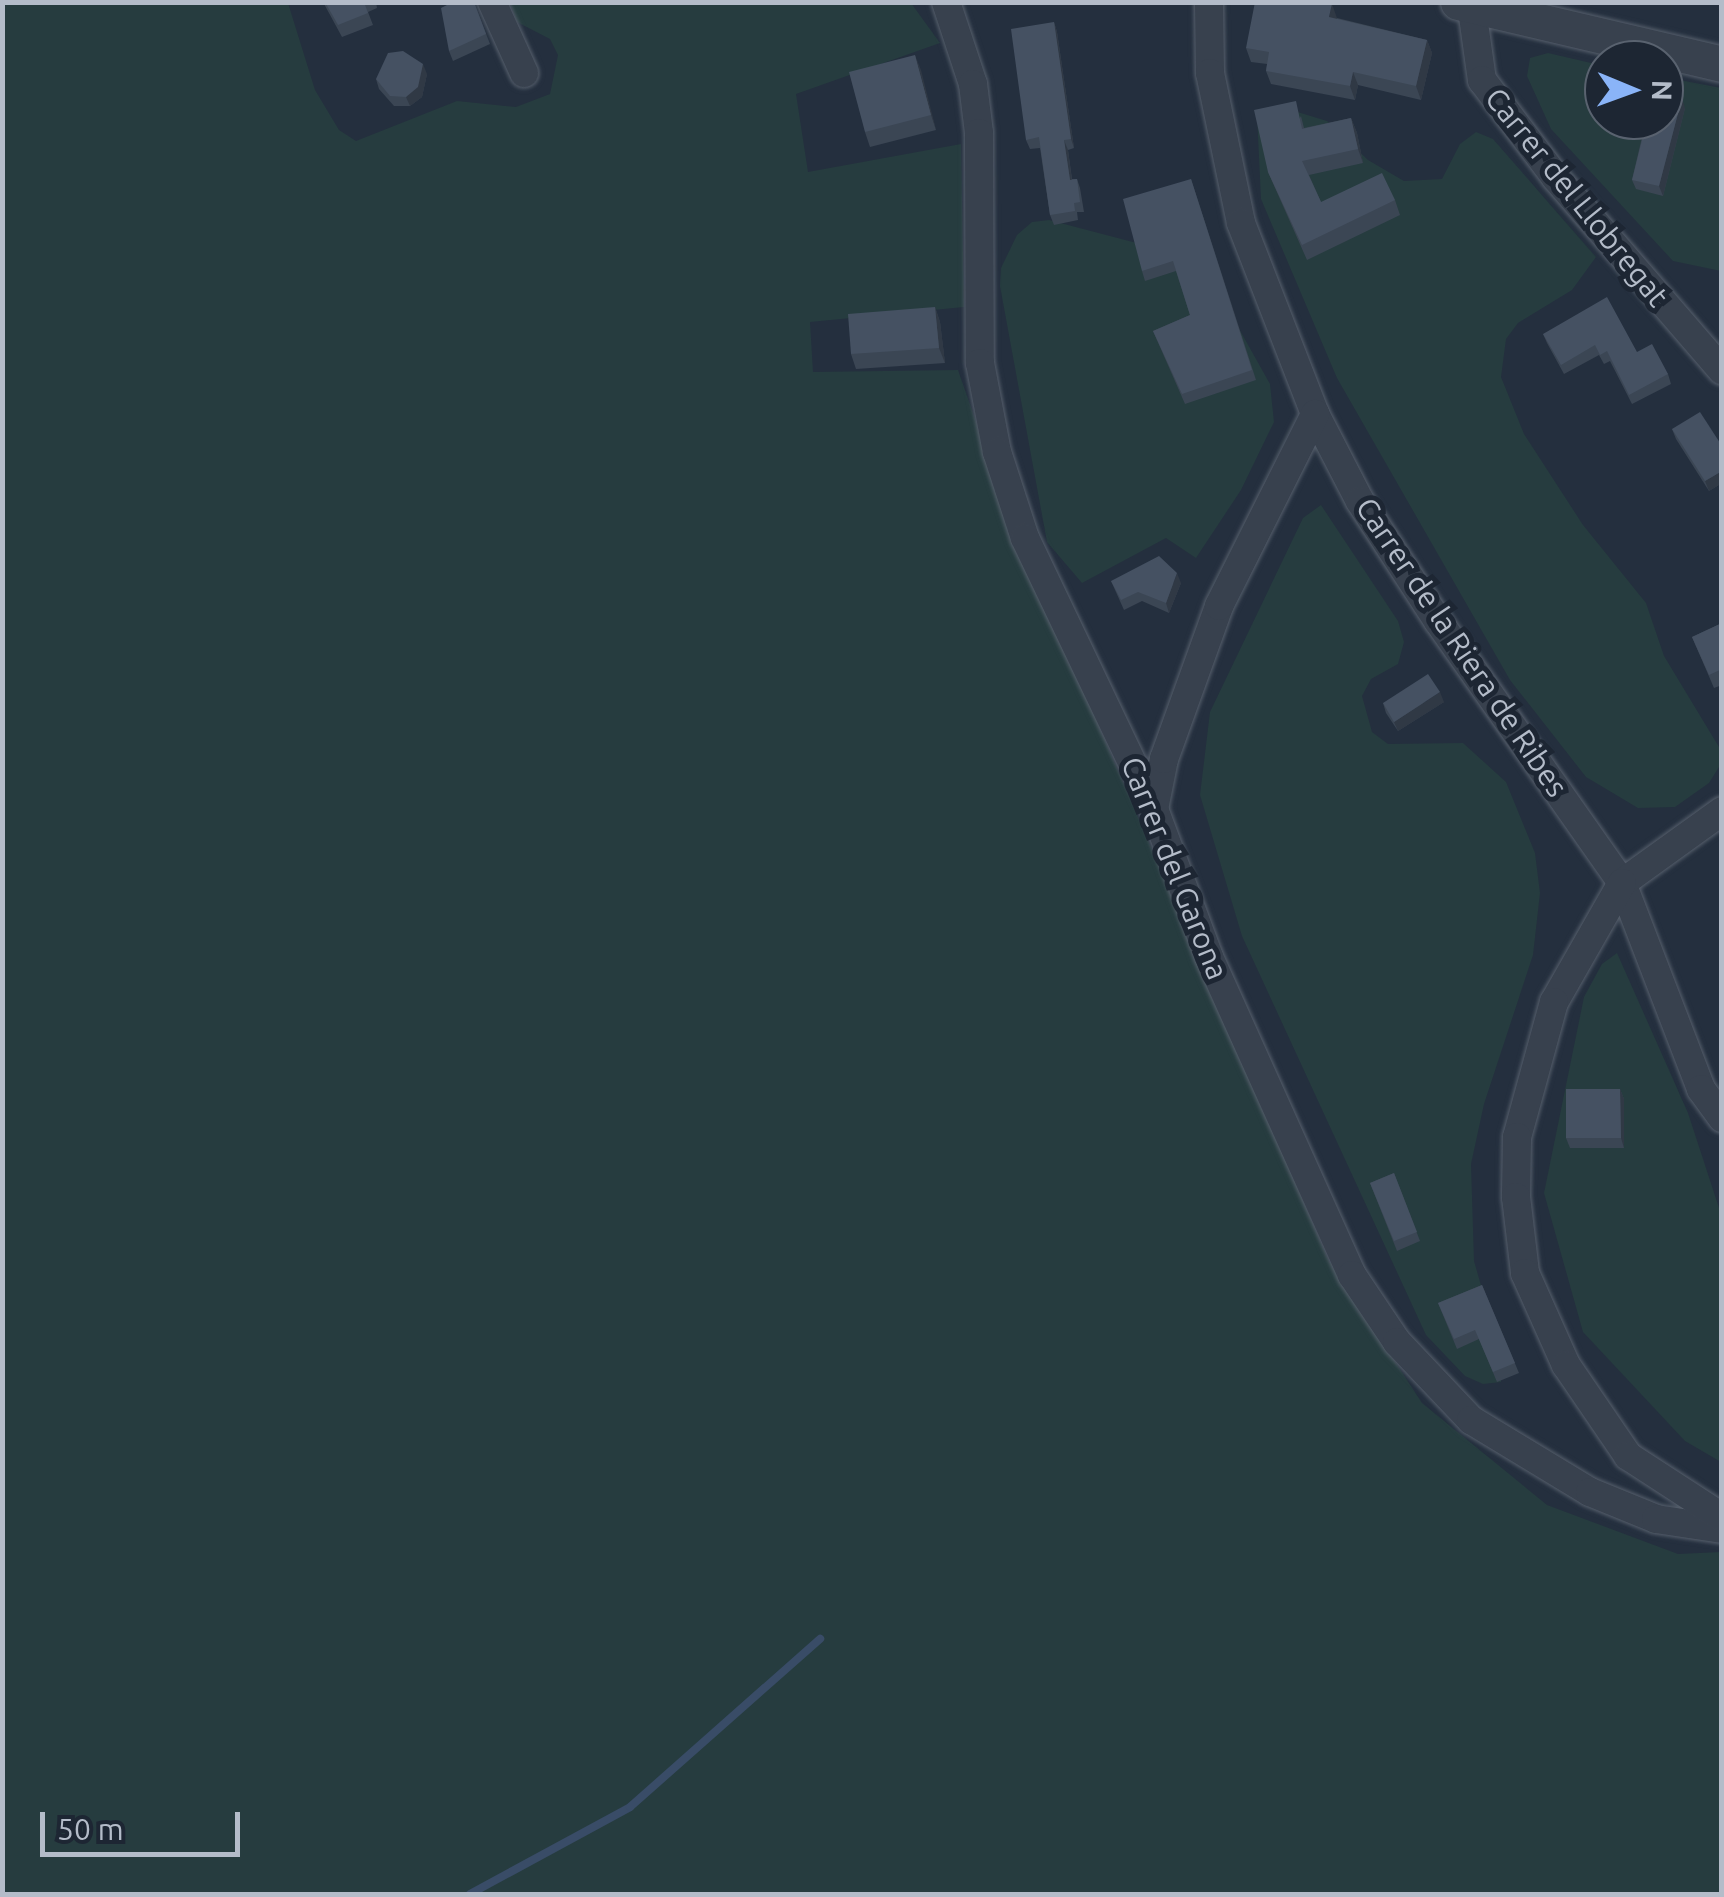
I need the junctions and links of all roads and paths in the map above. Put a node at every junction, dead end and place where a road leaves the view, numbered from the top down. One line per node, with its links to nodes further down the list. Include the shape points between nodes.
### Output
1 (492, 2): 6 (street)
2 (946, 2): 9 (street, Carrer del Garona, via 973,84 980,134 980,362 997,452 1025,538)
3 (1208, 2): 8 (street, Carrer de la Riera de Ribes, via 1210,72 1241,222)
4 (1467, 4): 5 (street); 7 (street, Carrer del Llobregat, via 1482,80 1556,178)
5 (1722, 64)
6 (524, 73)
7 (1722, 370)
8 (1315, 414): 9 (street, via 1219,606 1164,759); 11 (street, Carrer de la Riera de Ribes, via 1360,500 1438,621)
9 (1154, 809): 14 (street, Carrer del Garona, via 1209,958 1352,1275 1396,1342 1470,1420 1535,1464 1656,1519)
10 (1722, 810): 11 (street)
11 (1622, 883): 12 (street, Carrer de la Riera de Ribes, via 1701,1089); 13 (street, via 1554,1002 1530,1075 1517,1137 1525,1273 1566,1365 1628,1456)
12 (1722, 1118)
13 (1722, 1517)
14 (1722, 1529)

